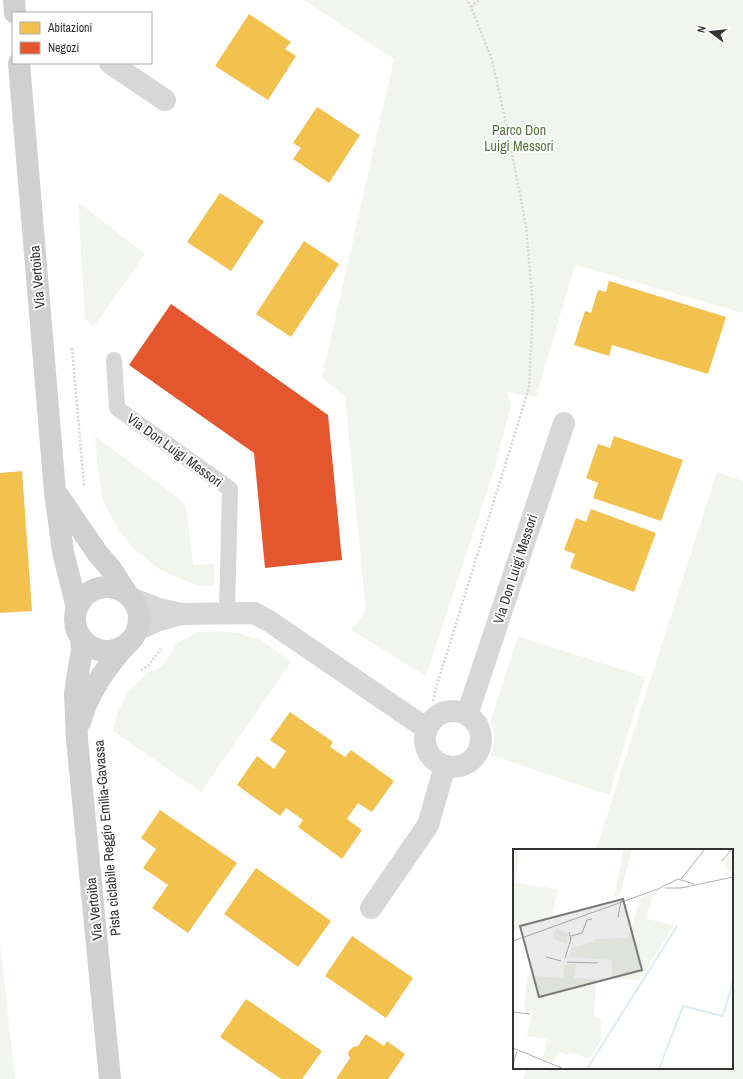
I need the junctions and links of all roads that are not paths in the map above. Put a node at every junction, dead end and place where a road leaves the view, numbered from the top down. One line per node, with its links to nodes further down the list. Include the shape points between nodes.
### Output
1 (14, 0): 2 (main road)
2 (15, 12)
3 (19, 64): 8 (main road, Via Vertoiba)
4 (111, 64): 5 (street)
5 (165, 100)
6 (114, 360): 11 (lane, Via Don Luigi Messori, via 117,408 230,489)
7 (564, 423): 15 (street, Via Don Luigi Messori)
8 (55, 492): 9 (main road); 10 (main road, Via Vertoiba, via 63,552)
9 (129, 596): 10 (main road, via 120,589 109,586 98,588 88,592); 12 (street, via 159,609); 14 (main road, via 136,603 140,614 139,624)
10 (77, 608): 13 (main road, via 75,622)
11 (227, 613): 12 (street); 16 (street, via 254,613 269,621)
12 (182, 614): 14 (street, via 156,621)
13 (81, 637): 14 (main road, via 92,647 112,651); 17 (main road, via 82,651 75,692)
14 (132, 637): 17 (main road, via 113,659 92,693 81,717)
15 (466, 715): 16 (street, via 458,712 439,715); 18 (street, via 474,721 481,737 477,754 467,763 454,767)
16 (427, 729): 18 (street, via 430,756)
17 (77, 739): 20 (main road, Via Vertoiba)
18 (445, 766): 19 (street, via 428,825)
19 (371, 908)
20 (110, 1079)

